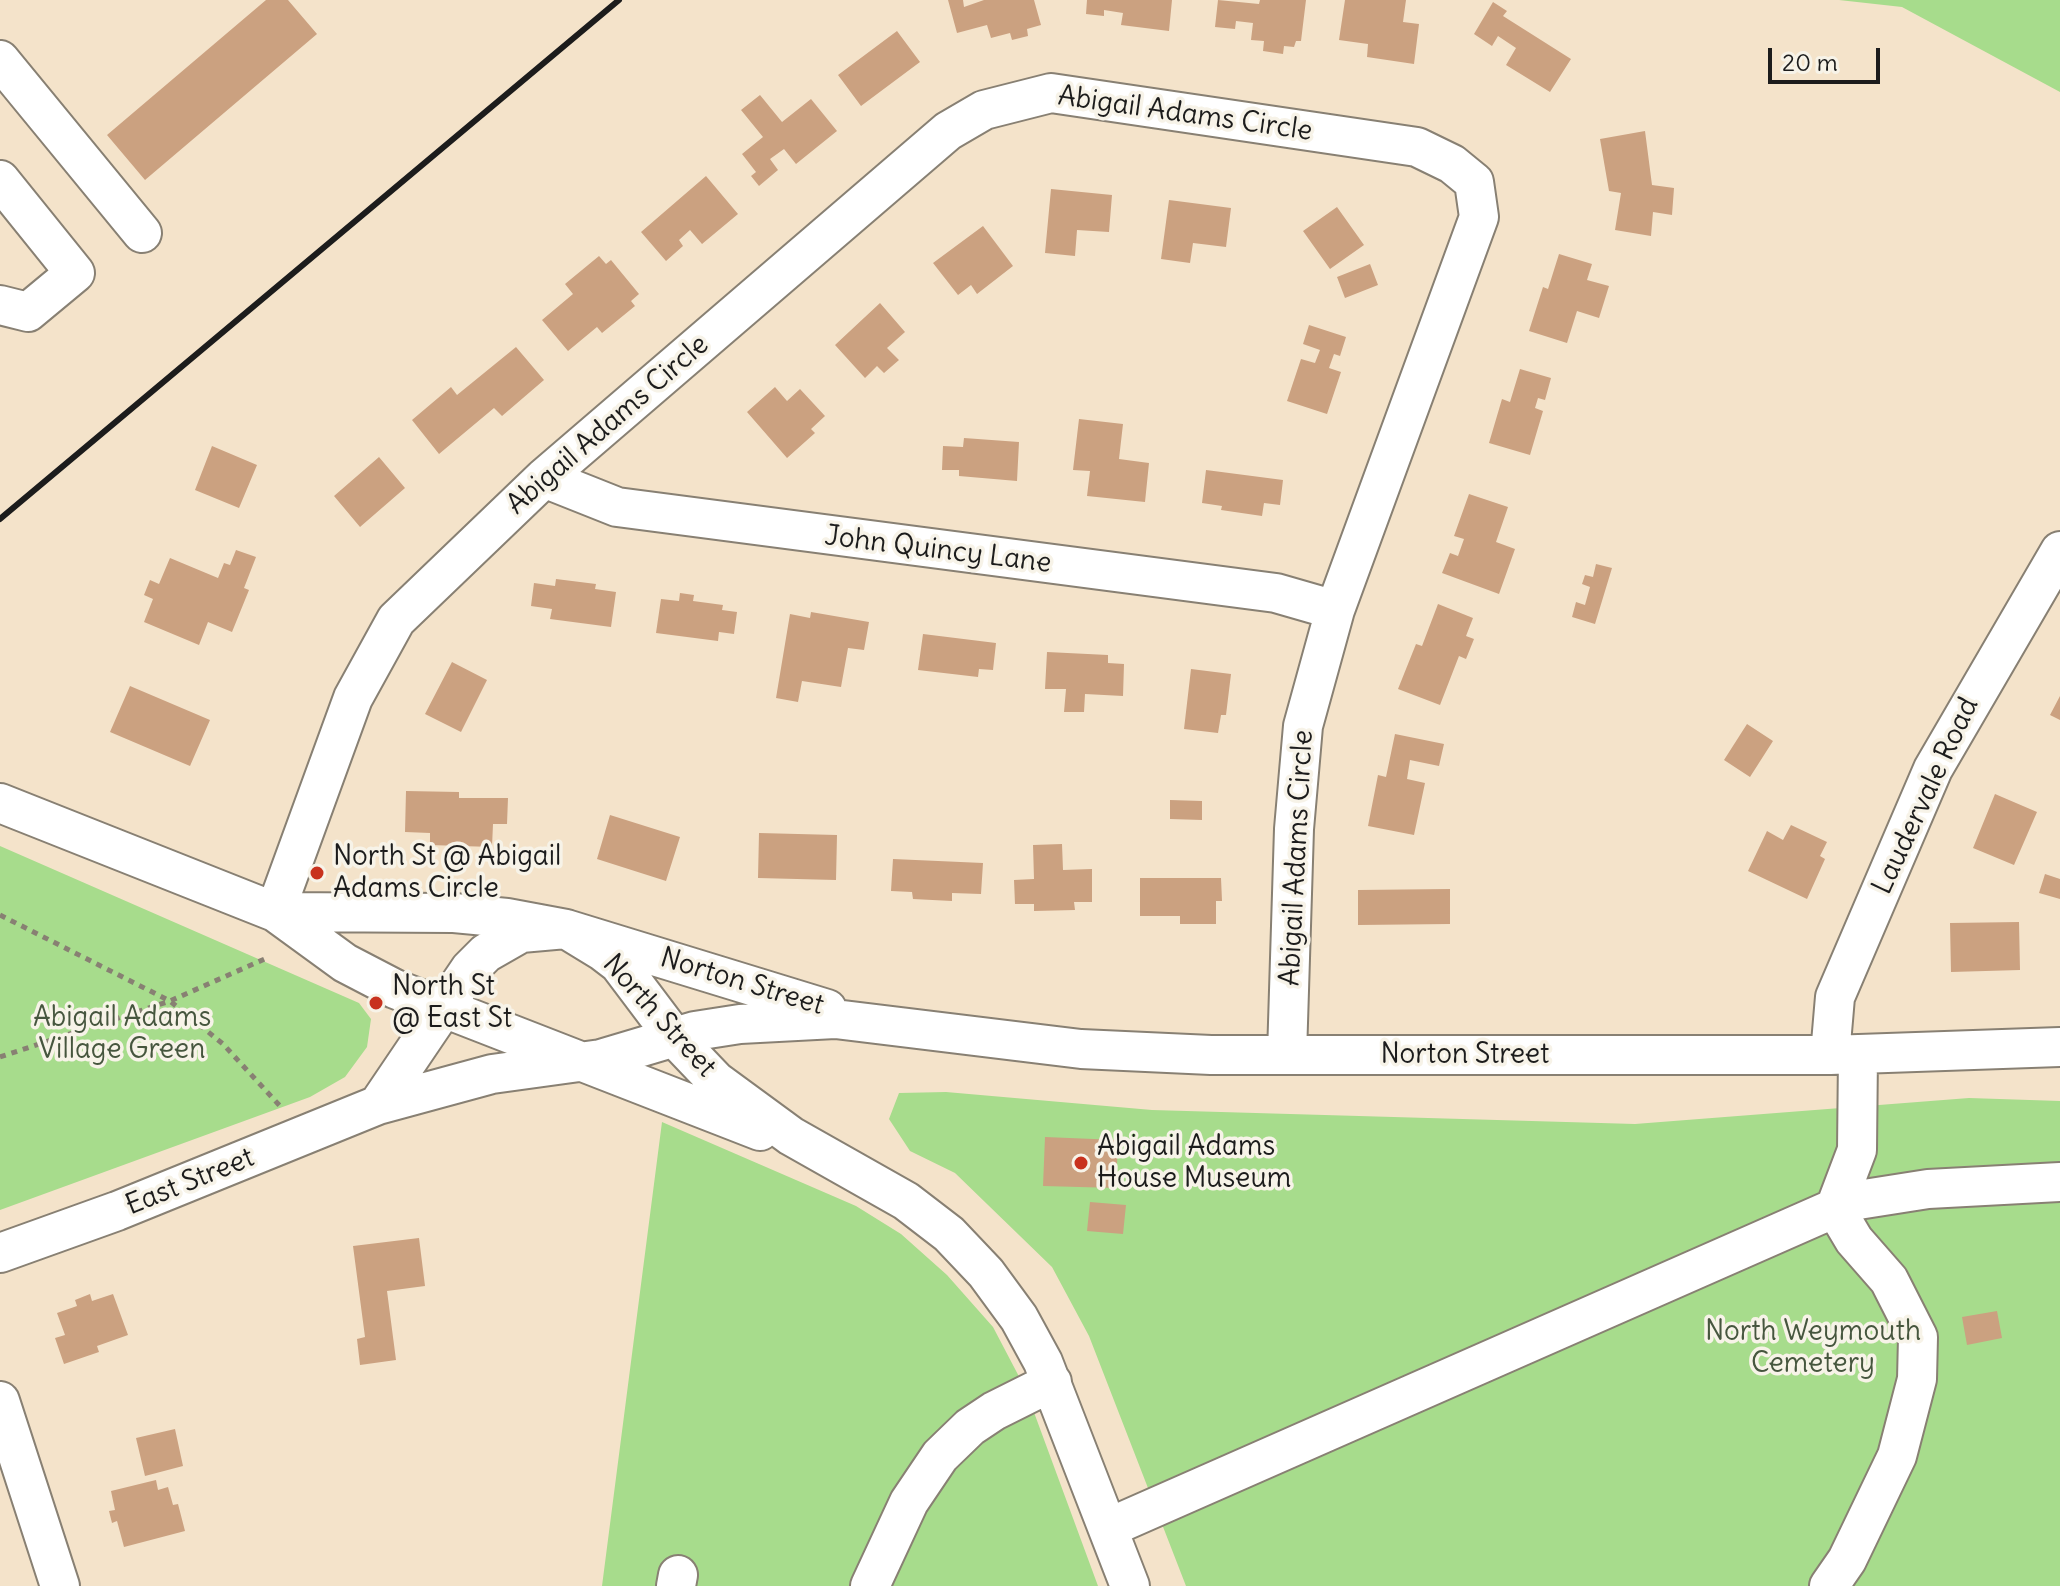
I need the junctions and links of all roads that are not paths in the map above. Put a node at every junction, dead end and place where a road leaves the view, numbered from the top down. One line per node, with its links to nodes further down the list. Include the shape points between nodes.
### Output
1 (0, 60): 3 (street)
2 (2, 187): 4 (street, via 75,273 28,312)
3 (142, 233)
4 (0, 305)
5 (544, 478): 7 (street, John Quincy Lane, via 617,507 1276,593); 7 (street, Abigail Adams Circle, via 948,131 984,110 1051,93 1417,147 1474,182 1479,217); 9 (street, Abigail Adams Circle, via 396,620 353,698)
6 (2060, 551): 16 (street, Laudervale Road, via 1933,769 1835,997)
7 (1335, 610): 15 (street, Abigail Adams Circle, via 1303,726)
8 (0, 803): 9 (street, North Street)
9 (275, 912): 10 (street, North Street, via 454,913); 11 (street, North Street, via 345,963)
10 (566, 929): 11 (street, via 521,933 502,941 470,969); 12 (street, Norton Street); 13 (street, North Street, via 619,964)
11 (444, 1008): 17 (street, North Street); 18 (street)
12 (872, 1021): 13 (street, Norton Street, via 775,1020); 15 (street, Norton Street, via 1081,1049)
13 (674, 1037): 17 (street, Norton Street); 19 (street, North Street, via 739,1100)
14 (2060, 1047): 16 (street, Norton Street)
15 (1287, 1055): 16 (street, Norton Street)
16 (1844, 1055): 21 (street, Laudervale Road, via 1857,1150)
17 (583, 1062): 18 (street, East Street, via 521,1067); 19 (street, North Street)
18 (378, 1105): 22 (street, East Street)
19 (833, 1160): 23 (street, North Street, via 906,1201 968,1252 1019,1318)
20 (2060, 1182): 21 (street, via 1928,1189)
21 (1835, 1208): 25 (street); 29 (street, via 1889,1280 1918,1337 1917,1379 1897,1456)
22 (0, 1253)
23 (1052, 1382): 25 (street, North Street); 27 (street, via 994,1411 940,1456 909,1502)
24 (0, 1401): 26 (street)
25 (1108, 1528): 28 (street, North Street)
26 (60, 1586)
27 (870, 1586)
28 (1130, 1586)
29 (1829, 1586)

